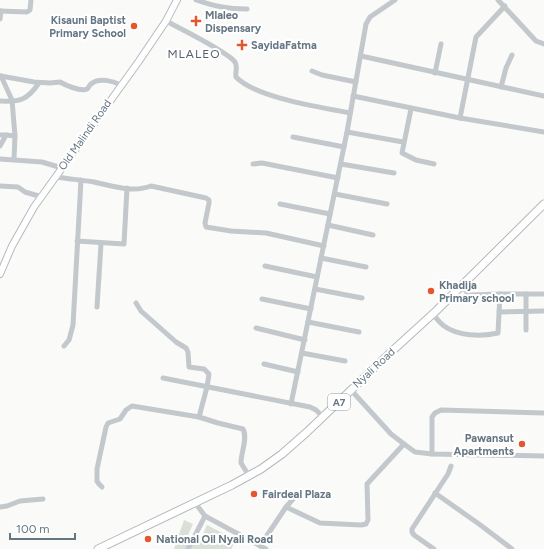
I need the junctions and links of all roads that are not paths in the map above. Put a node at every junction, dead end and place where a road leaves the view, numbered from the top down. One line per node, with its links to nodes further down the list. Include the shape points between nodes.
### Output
1 (31, 0): 8 (street, via 31,8 27,12)
2 (177, 0): 10 (main road, Old Malindi Road)
3 (196, 0): 7 (street, via 221,8)
4 (395, 0): 14 (street, via 368,20)
5 (498, 0): 6 (street)
6 (505, 6): 12 (street, via 536,41); 18 (street, via 476,37)
7 (247, 9)
8 (0, 11): 9 (street)
9 (0, 19)
10 (166, 21): 21 (main road, Old Malindi Road); 28 (street, via 223,52 237,66 236,77 257,90 302,104)
11 (441, 44): 16 (street)
12 (544, 44)
13 (512, 55): 22 (street)
14 (361, 56): 16 (street); 19 (street)
15 (312, 71): 19 (street, via 322,76)
16 (435, 73): 18 (street)
17 (1, 76): 20 (street); 25 (street)
18 (467, 80): 22 (street); 29 (street)
19 (356, 82): 23 (street)
20 (39, 83): 21 (street, via 60,82 84,89 104,80); 25 (street, via 29,96)
21 (121, 85): 44 (main road, Old Malindi Road)
22 (501, 87): 24 (street)
23 (353, 96): 27 (street); 28 (street)
24 (544, 96)
25 (12, 100): 26 (street); 34 (street)
26 (0, 101)
27 (411, 109): 29 (street); 36 (street)
28 (350, 113): 30 (street)
29 (460, 118): 31 (street)
30 (347, 132): 36 (street); 38 (street)
31 (544, 132)
32 (0, 135): 33 (street)
33 (6, 135): 34 (street); 37 (street)
34 (15, 136): 40 (street)
35 (293, 137): 38 (street)
36 (404, 142): 43 (street, via 402,153 416,160)
37 (0, 146)
38 (344, 147): 42 (street)
39 (0, 159): 40 (street)
40 (14, 159): 44 (street, via 42,162)
41 (253, 164): 47 (street, via 262,163)
42 (341, 164): 45 (street); 47 (street)
43 (434, 164)
44 (62, 168): 46 (main road, Old Malindi Road)
45 (394, 173)
46 (56, 177): 48 (street); 52 (main road, Old Malindi Road)
47 (338, 178): 51 (street)
48 (81, 180): 50 (street); 59 (street)
49 (0, 186): 52 (street, via 18,187)
50 (127, 188): 60 (street, via 124,244); 61 (street, via 144,189 151,186 206,198 209,203 206,227 266,234)
51 (334, 194): 54 (street); 56 (street)
52 (42, 197): 65 (main road, Old Malindi Road, via 21,229)
53 (280, 204): 56 (street)
54 (387, 204)
55 (544, 204): 67 (highway, Nyali Road / A7)
56 (330, 214): 57 (street)
57 (328, 225): 58 (street); 61 (street)
58 (373, 235)
59 (77, 241): 60 (street); 86 (street, via 73,326 69,340)
60 (101, 244): 75 (street)
61 (324, 246): 62 (street)
62 (321, 258): 64 (street); 66 (street)
63 (265, 266): 66 (street)
64 (366, 267)
65 (0, 274)
66 (318, 277): 68 (street)
67 (462, 287): 69 (street, via 470,295); 80 (highway, Nyali Road / A7)
68 (315, 289): 72 (street); 76 (street)
69 (500, 294): 70 (street); 78 (street)
70 (526, 294): 71 (street); 79 (street)
71 (544, 294)
72 (362, 298)
73 (262, 299): 76 (street)
74 (136, 303): 92 (street, via 141,311 186,348 189,367 204,369 209,374)
75 (97, 307)
76 (311, 309): 81 (street)
77 (544, 311): 79 (street)
78 (499, 312): 79 (street); 80 (street, via 498,334 487,336 460,333 443,326)
79 (525, 312): 83 (street)
80 (433, 314): 93 (highway, Nyali Road / A7)
81 (308, 322): 84 (street); 85 (street)
82 (256, 328): 85 (street)
83 (526, 330)
84 (359, 332)
85 (305, 340): 87 (street)
86 (64, 346)
87 (302, 353): 88 (street); 90 (street)
88 (345, 361)
89 (264, 364): 90 (street)
90 (298, 372): 94 (street)
91 (163, 378): 92 (street)
92 (207, 387): 94 (street); 96 (street)
93 (351, 390): 97 (highway, Nyali Road / A7); 98 (street, via 391,434)
94 (291, 404): 97 (street, via 310,407)
95 (544, 413): 99 (street, via 441,410 432,418)
96 (200, 417): 102 (street, via 243,429 245,437 240,463); 103 (street, via 132,406 128,408 120,419 108,423 106,427 97,476 98,484)
97 (323, 417): 102 (highway, Nyali Road / A7, via 292,445)
98 (404, 444): 99 (street, via 415,452); 109 (street, via 367,484 366,524 320,523)
99 (432, 454): 100 (street)
100 (544, 456)
101 (451, 466): 104 (street)
102 (249, 476): 107 (highway, Nyali Road / A7)
103 (102, 487)
104 (435, 493): 115 (street, via 412,529 414,535); 116 (street)
105 (294, 498): 109 (street)
106 (43, 499): 108 (street, via 20,501)
107 (196, 504): 110 (street); 112 (highway, Nyali Road / A7)
108 (0, 507)
109 (286, 507): 111 (street)
110 (205, 516): 111 (street); 113 (street)
111 (260, 546): 114 (street)
112 (98, 549)
113 (188, 549)
114 (266, 549)
115 (434, 549)
116 (512, 549)

